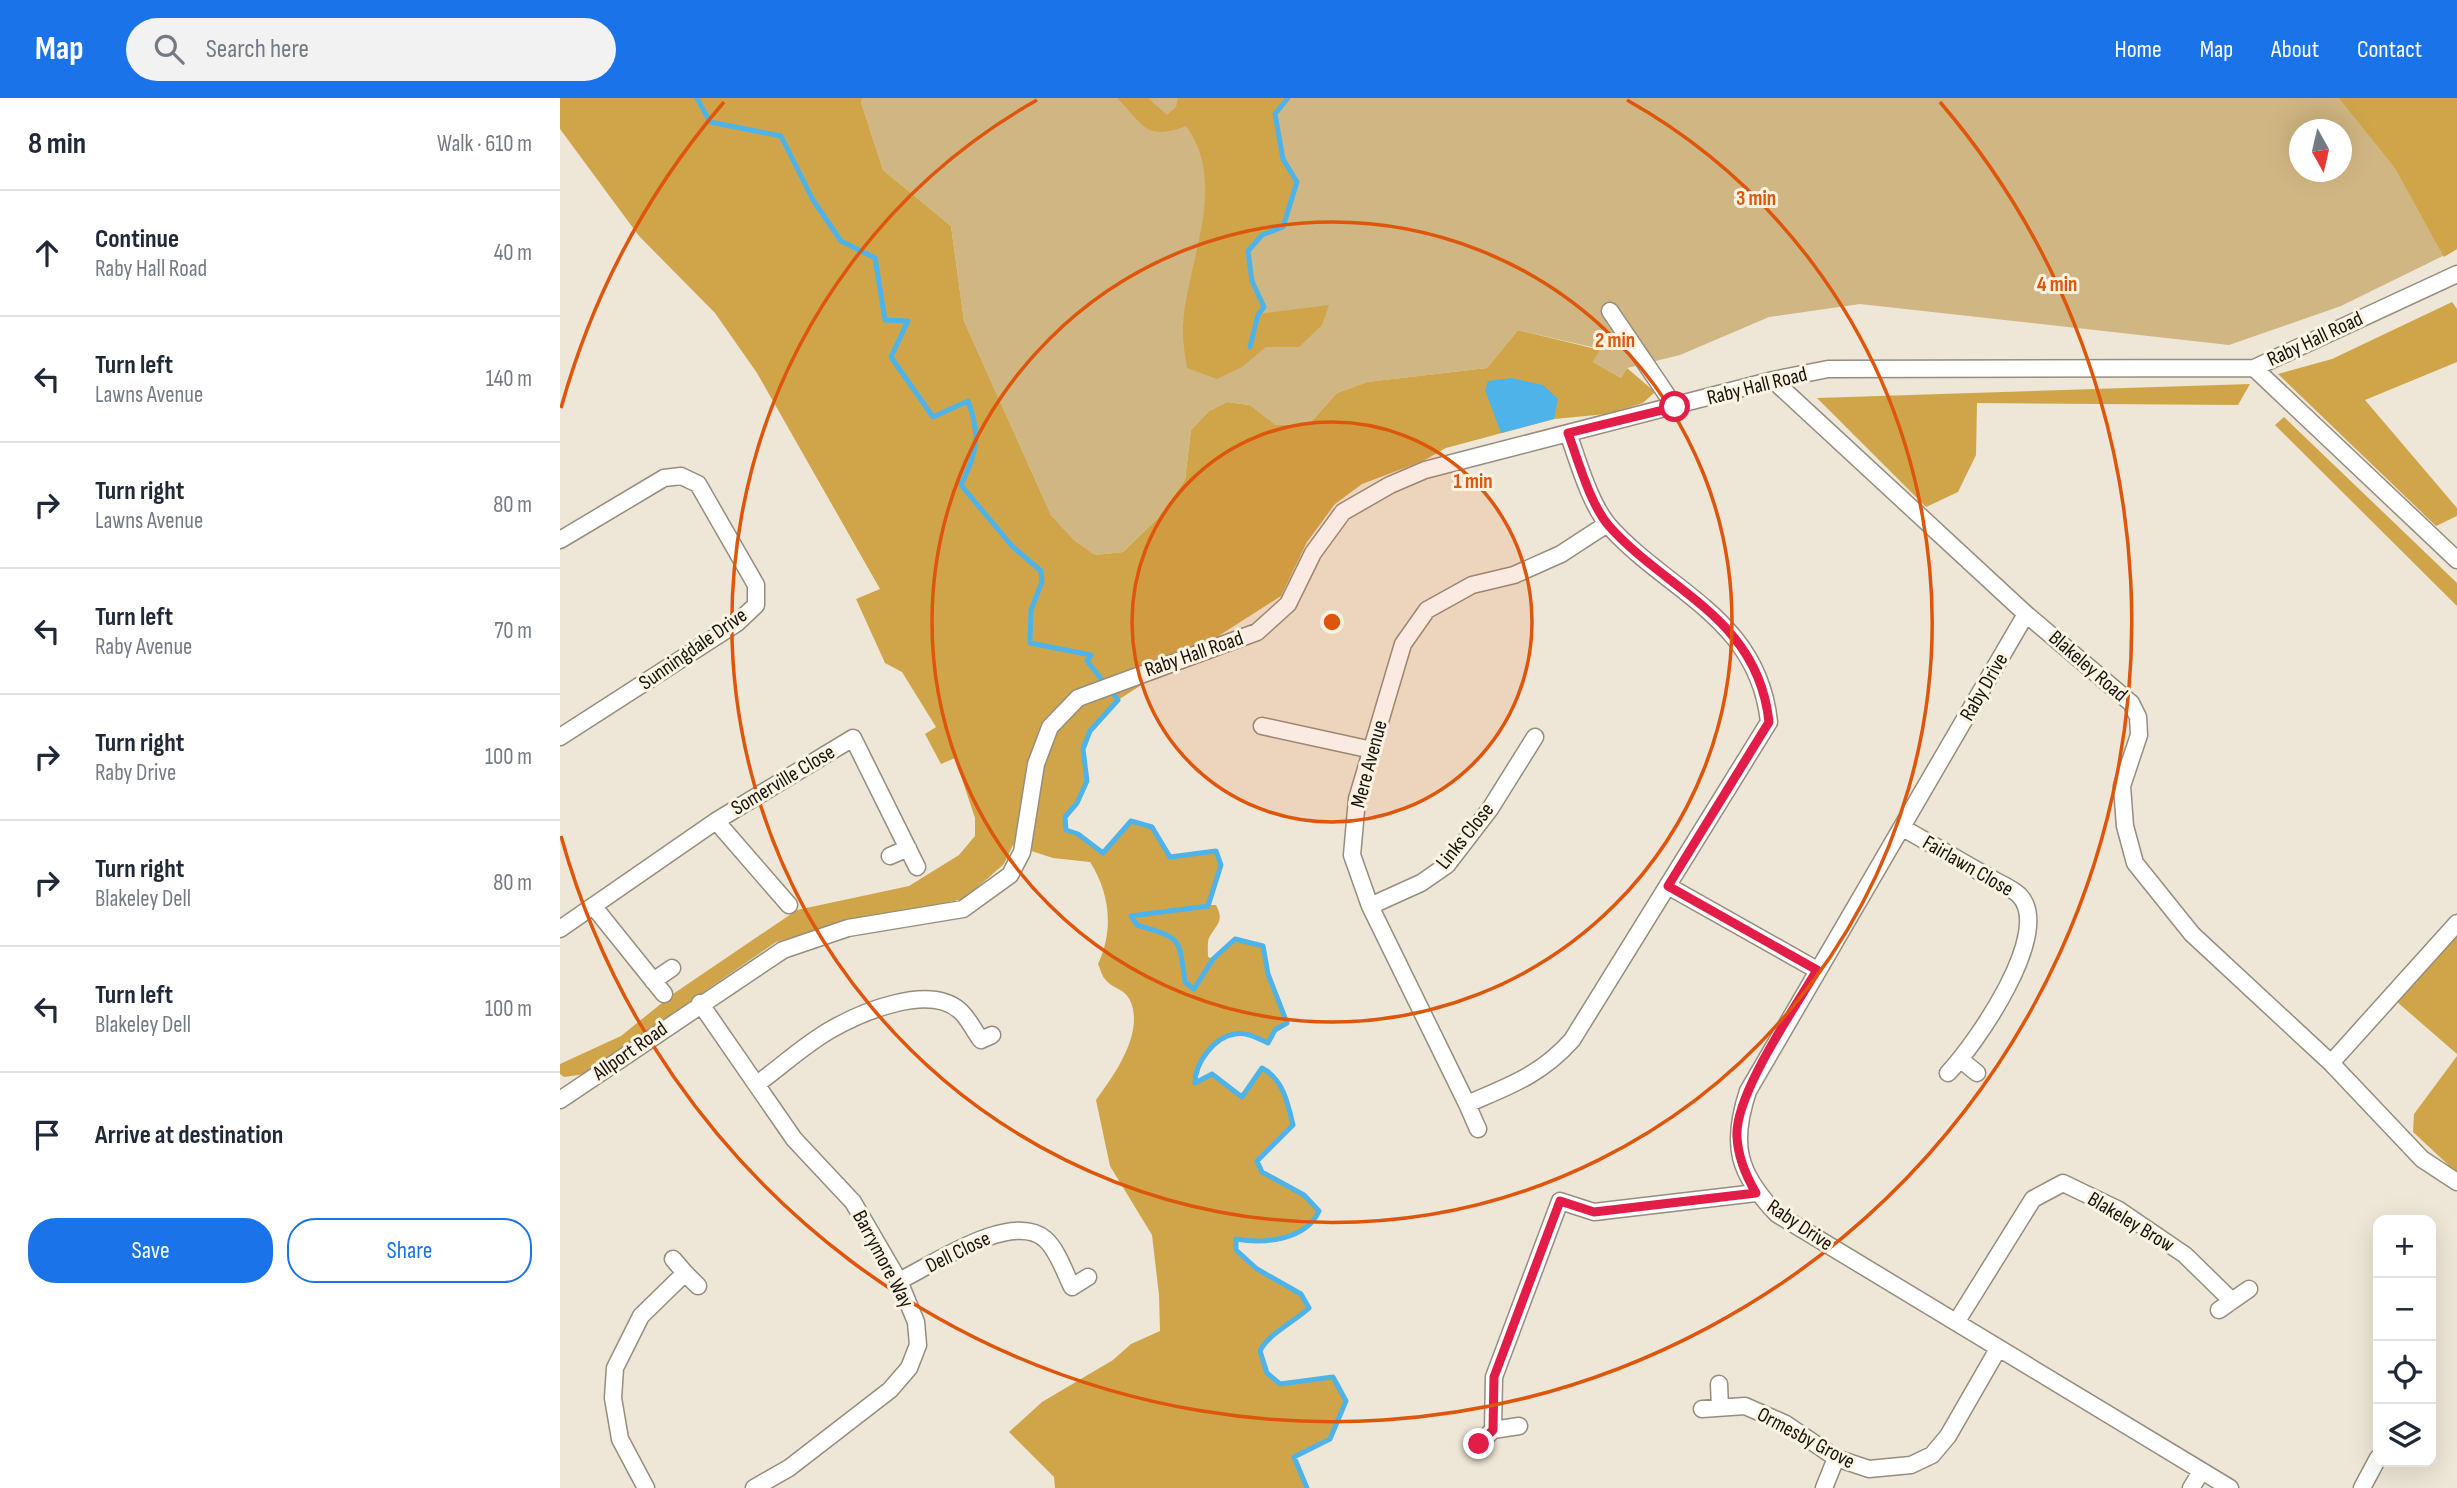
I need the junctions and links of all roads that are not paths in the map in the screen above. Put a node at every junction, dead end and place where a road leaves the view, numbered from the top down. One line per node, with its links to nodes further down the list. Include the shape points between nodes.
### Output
1 (2457, 274): 3 (street, Raby Hall Road)
2 (1610, 311): 5 (street)
3 (2254, 368): 4 (street, Raby Hall Road, via 1828,369); 9 (street)
4 (1773, 380): 5 (street, Raby Hall Road); 10 (street, Blakeley Road)
5 (1675, 407): 6 (street, Raby Hall Road)
6 (1568, 433): 7 (street); 28 (street, Raby Hall Road, via 1425,470 1390,485 1343,512 1313,553 1288,604 1257,632 1078,698 1050,727 1036,764 1022,852 1010,875 963,909 848,928 783,950)
7 (1607, 524): 14 (street, Mere Avenue, via 1561,554 1514,575 1472,585 1427,610 1403,644); 20 (street, via 1721,624 1745,652 1767,704 1769,722)
8 (560, 540): 12 (street, Sunningdale Drive, via 664,478 681,476 698,484 756,585 756,604 737,623)
9 (2457, 560)
10 (2026, 614): 16 (street, Raby Drive); 31 (street, Blakeley Road, via 2131,702 2139,735 2122,786 2125,826 2135,863 2192,934)
11 (1262, 726): 14 (street)
12 (560, 737)
13 (1535, 737): 22 (street, Links Close, via 1490,809 1447,865 1421,883)
14 (1372, 750): 22 (street, Mere Avenue, via 1357,799 1352,855)
15 (716, 821): 17 (street, Somerville Close, via 853,738); 21 (street, Somerville Close); 23 (street, Somerville Close)
16 (1903, 828): 27 (street, Raby Drive); 30 (street, Fairlawn Close, via 2020,896 2029,917 2028,939 2000,1000)
17 (908, 848): 18 (street); 19 (street, Somerville Close)
18 (890, 856)
19 (917, 867)
20 (1668, 886): 27 (street); 36 (street, via 1572,1040 1555,1059 1535,1074)
21 (789, 905)
22 (1370, 906): 36 (street, Mere Avenue)
23 (594, 907): 25 (street, Somerville Close); 26 (street, via 658,988)
24 (2457, 923): 31 (street)
25 (560, 929)
26 (672, 968)
27 (1817, 970): 39 (street, Raby Drive, via 1748,1091 1738,1120 1739,1151)
28 (700, 1003): 34 (street, Barrymore Way); 35 (street, Allport Road)
29 (992, 1035): 34 (street, via 981,1040 959,1010 943,1001 900,1001 832,1029)
30 (1961, 1060): 32 (street, Fairlawn Close); 33 (street)
31 (2331, 1063): 38 (street, Blakeley Road, via 2422,1158)
32 (1948, 1073)
33 (1977, 1073)
34 (758, 1084): 43 (street, Barrymore Way, via 794,1139 853,1202)
35 (560, 1100)
36 (1467, 1104): 37 (street, Mere Avenue)
37 (1478, 1129)
38 (2457, 1182)
39 (1756, 1193): 46 (street, Raby Drive, via 1777,1214); 52 (street, via 1594,1212 1560,1201 1494,1377)
40 (673, 1259): 41 (street)
41 (685, 1273): 44 (street); 57 (street, via 640,1317 615,1368 613,1398 620,1439)
42 (1088, 1277): 43 (street, Dell Close, via 1067,1290 1045,1239 1021,1229 1001,1231)
43 (899, 1281): 58 (street, Barrymore Way, via 916,1322 918,1345 909,1368 890,1390 789,1468)
44 (698, 1286)
45 (2249, 1289): 46 (street, Blakeley Brow, via 2225,1306 2185,1255 2119,1210 2063,1183 2033,1199)
46 (1957, 1321): 47 (street, Raby Drive)
47 (1998, 1349): 54 (street, Ormesby Grove, via 1948,1436 1932,1455 1912,1465 1869,1469); 56 (street, Raby Drive)
48 (1719, 1384): 49 (street)
49 (1720, 1408): 50 (street, Ormesby Grove); 54 (street, Ormesby Grove, via 1745,1406)
50 (1702, 1409)
51 (1519, 1426): 52 (street)
52 (1493, 1430): 53 (street)
53 (1479, 1444)
54 (1836, 1458): 59 (street)
55 (2373, 1467): 62 (street)
56 (2201, 1472): 60 (street); 61 (street, Raby Drive)
57 (646, 1488)
58 (754, 1488)
59 (1824, 1488)
60 (2191, 1488)
61 (2230, 1488)
62 (2362, 1488)

